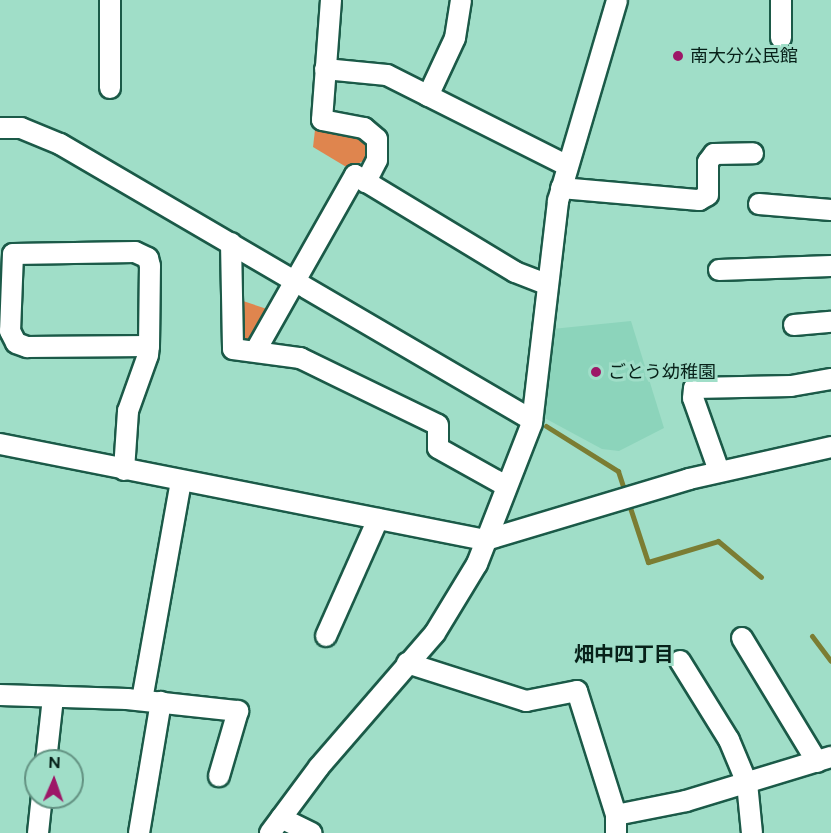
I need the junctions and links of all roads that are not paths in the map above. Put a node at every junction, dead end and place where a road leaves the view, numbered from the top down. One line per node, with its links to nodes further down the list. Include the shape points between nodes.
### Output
1 (110, 0): 8 (street)
2 (331, 0): 7 (street)
3 (461, 0): 9 (street, via 455,38)
4 (617, 0): 12 (street)
5 (781, 0): 6 (street)
6 (780, 38)
7 (326, 69): 9 (street, via 376,71); 13 (street, via 322,120 364,128 378,144 377,160)
8 (110, 88)
9 (428, 96): 12 (street)
10 (0, 128): 17 (street, via 38,133)
11 (753, 153): 14 (street, via 714,154 708,162 708,195 699,200)
12 (566, 165): 14 (street)
13 (366, 182): 20 (street, via 355,175); 21 (street, via 515,272)
14 (561, 188): 21 (street)
15 (759, 204): 16 (street)
16 (831, 210)
17 (231, 243): 20 (street); 25 (street, via 233,349)
18 (831, 266): 19 (street)
19 (719, 270)
20 (295, 281): 25 (street); 27 (street)
21 (546, 284): 27 (street)
22 (831, 322): 23 (street)
23 (794, 325)
24 (149, 346): 24 (street, via 146,255 13,254 10,331 16,343 27,347); 30 (street, via 128,411)
25 (256, 350): 33 (street, via 300,358 438,425 438,448)
26 (831, 379): 31 (street, via 791,386 694,388 693,398)
27 (532, 420): 33 (street)
28 (0, 444): 30 (street)
29 (831, 447): 31 (street)
30 (124, 470): 32 (street)
31 (719, 471): 35 (street)
32 (182, 482): 34 (street); 42 (street)
33 (506, 486): 35 (street)
34 (378, 519): 35 (street); 36 (street)
35 (486, 540): 39 (street, via 447,616)
36 (326, 636)
37 (742, 638): 44 (street)
38 (680, 661): 46 (street, via 716,715)
39 (407, 663): 48 (street, via 526,701 577,691); 49 (street)
40 (0, 695): 41 (street)
41 (53, 698): 42 (street); 43 (street)
42 (152, 701): 45 (street, via 238,711); 51 (street)
43 (47, 749)
44 (824, 760): 46 (street)
45 (219, 776)
46 (747, 783): 48 (street); 53 (street)
47 (41, 809): 50 (street)
48 (616, 824)
49 (276, 825): 52 (street)
50 (38, 833)
51 (139, 833)
52 (312, 833)
53 (752, 833)

